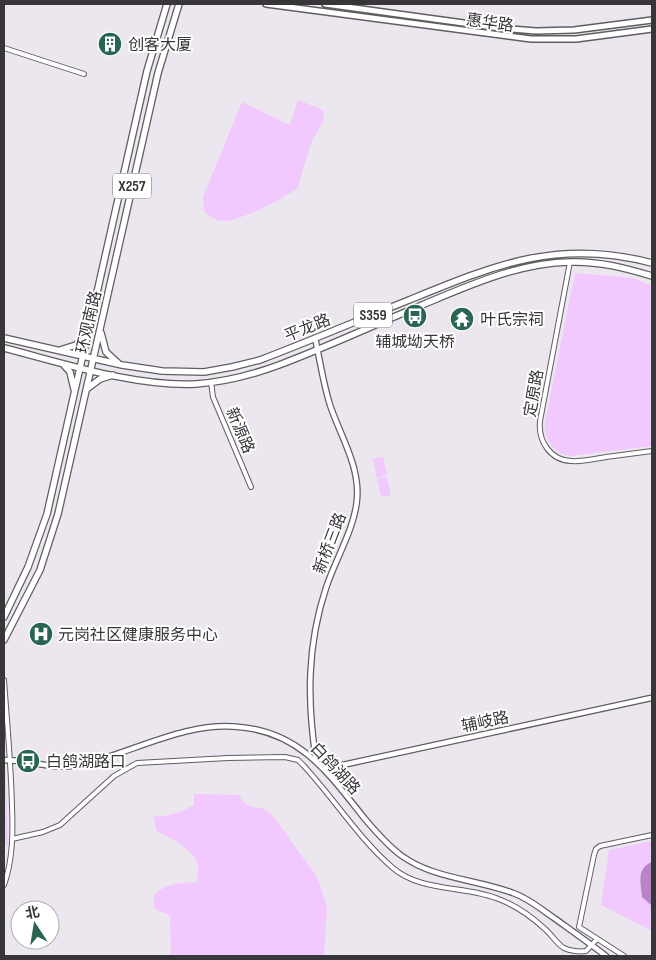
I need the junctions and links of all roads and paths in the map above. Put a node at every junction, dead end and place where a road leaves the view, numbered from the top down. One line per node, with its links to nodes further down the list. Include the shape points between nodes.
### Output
1 (167, 4): 13 (main road, 环观南路 / X257, via 147,71)
2 (179, 4): 12 (main road, 环观南路 / X257, via 158,74)
3 (266, 4): 6 (main road, 惠华路, via 531,40 576,39)
4 (325, 4): 5 (main road, 惠华路, via 530,31 574,30)
5 (652, 20)
6 (652, 30)
7 (4, 48): 8 (street)
8 (84, 74)
9 (570, 262): 11 (main road, 平龙路 / S359, via 610,265); 18 (main road, 平龙路 / S359, via 491,277); 29 (street, 定原路, via 540,421 542,442 556,457 570,461)
10 (652, 263): 15 (main road, 平龙路 / S359, via 588,254 552,254 518,260 470,275)
11 (652, 276)
12 (100, 328): 20 (main road, 环观南路 / X257); 22 (main road, via 106,352)
13 (89, 330): 17 (main road, via 76,345); 19 (main road, 环观南路 / X257)
14 (4, 338): 17 (main road, S359)
15 (315, 338): 18 (street, 新桥三路); 22 (main road, 平龙路 / S359, via 260,360 219,370 177,372)
16 (4, 348): 21 (main road, S359)
17 (55, 350): 19 (main road, S359)
18 (318, 350): 26 (main road, 平龙路 / S359, via 252,374); 38 (street, 新桥三路, via 328,397 354,470 358,491 355,513 325,589 313,640 309,706)
19 (83, 356): 20 (main road, 平龙路 / S359); 23 (main road, 环观南路 / X257)
20 (94, 359): 22 (main road, 平龙路 / S359); 24 (main road, 环观南路 / X257)
21 (61, 363): 23 (main road, S359); 28 (main road, via 72,378)
22 (122, 365)
23 (81, 367): 24 (main road, S359); 28 (main road, 环观南路 / X257)
24 (91, 370): 25 (main road, 平龙路 / S359); 27 (main road, 环观南路 / X257)
25 (116, 375): 26 (main road, 平龙路 / S359, via 174,384); 27 (main road, via 100,379)
26 (211, 382): 30 (street, 新源路, via 214,398)
27 (86, 389): 32 (main road, 环观南路 / X257, via 48,547)
28 (74, 396): 31 (main road, 环观南路 / X257, via 43,529)
29 (652, 452)
30 (251, 487)
31 (4, 618)
32 (4, 640)
33 (4, 680): 37 (street)
34 (652, 698): 39 (street, 辅岐路)
35 (4, 756): 37 (street, 白鸽湖路)
36 (4, 760): 37 (street, 白鸽湖路)
37 (11, 760): 38 (street, 白鸽湖路, via 43,766 76,765 194,729 227,726 252,728 277,736 302,749); 41 (street)
38 (316, 761): 39 (street, 白鸽湖路)
39 (324, 769): 44 (street, 白鸽湖路, via 380,837 403,857 423,868 515,894)
40 (652, 835): 43 (street, via 600,846 595,851 578,925)
41 (12, 839): 42 (street); 44 (street, via 60,825 114,776 137,763 291,758 308,770 370,844 399,872 423,883 501,900 541,926 566,949 584,952)
42 (4, 885)
43 (597, 939): 44 (street); 46 (street)
44 (592, 945): 45 (street, 白鸽湖路)
45 (606, 956)
46 (624, 956)

